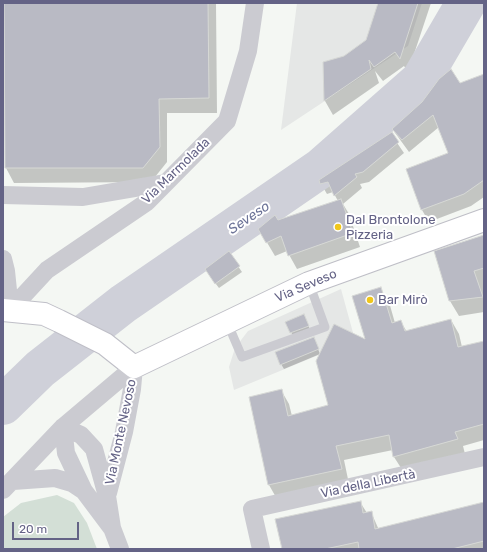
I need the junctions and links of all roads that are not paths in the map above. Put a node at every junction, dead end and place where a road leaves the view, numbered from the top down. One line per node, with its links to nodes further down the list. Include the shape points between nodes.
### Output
1 (255, 3): 2 (street, Via Marmolada, via 248,50 227,121)
2 (165, 183): 3 (street, via 84,197); 7 (street, Via Marmolada, via 147,202 47,270)
3 (3, 195)
4 (484, 220): 6 (street, Via Seveso)
5 (3, 259): 7 (street)
6 (309, 283): 8 (street, Via Seveso); 8 (lane, via 325,327 242,357)
7 (7, 310): 9 (street, via 44,314 105,344)
8 (227, 322): 9 (street, Via Seveso)
9 (134, 367): 10 (street); 14 (street, Via Monte Nevoso, via 124,432)
10 (64, 427): 12 (street); 13 (street, Via Monte Nevoso, via 66,453); 14 (street, Via Monte Nevoso, via 81,435 91,444 100,466)
11 (484, 457): 17 (street, Via della Libertà, via 252,509)
12 (8, 486): 13 (street, Via Monte Nevoso, via 55,478)
13 (84, 490): 15 (street, Via Monte Nevoso)
14 (107, 496): 15 (street, Via Monte Nevoso)
15 (112, 528): 16 (street, Via Monte Nevoso)
16 (120, 549)
17 (261, 549)

